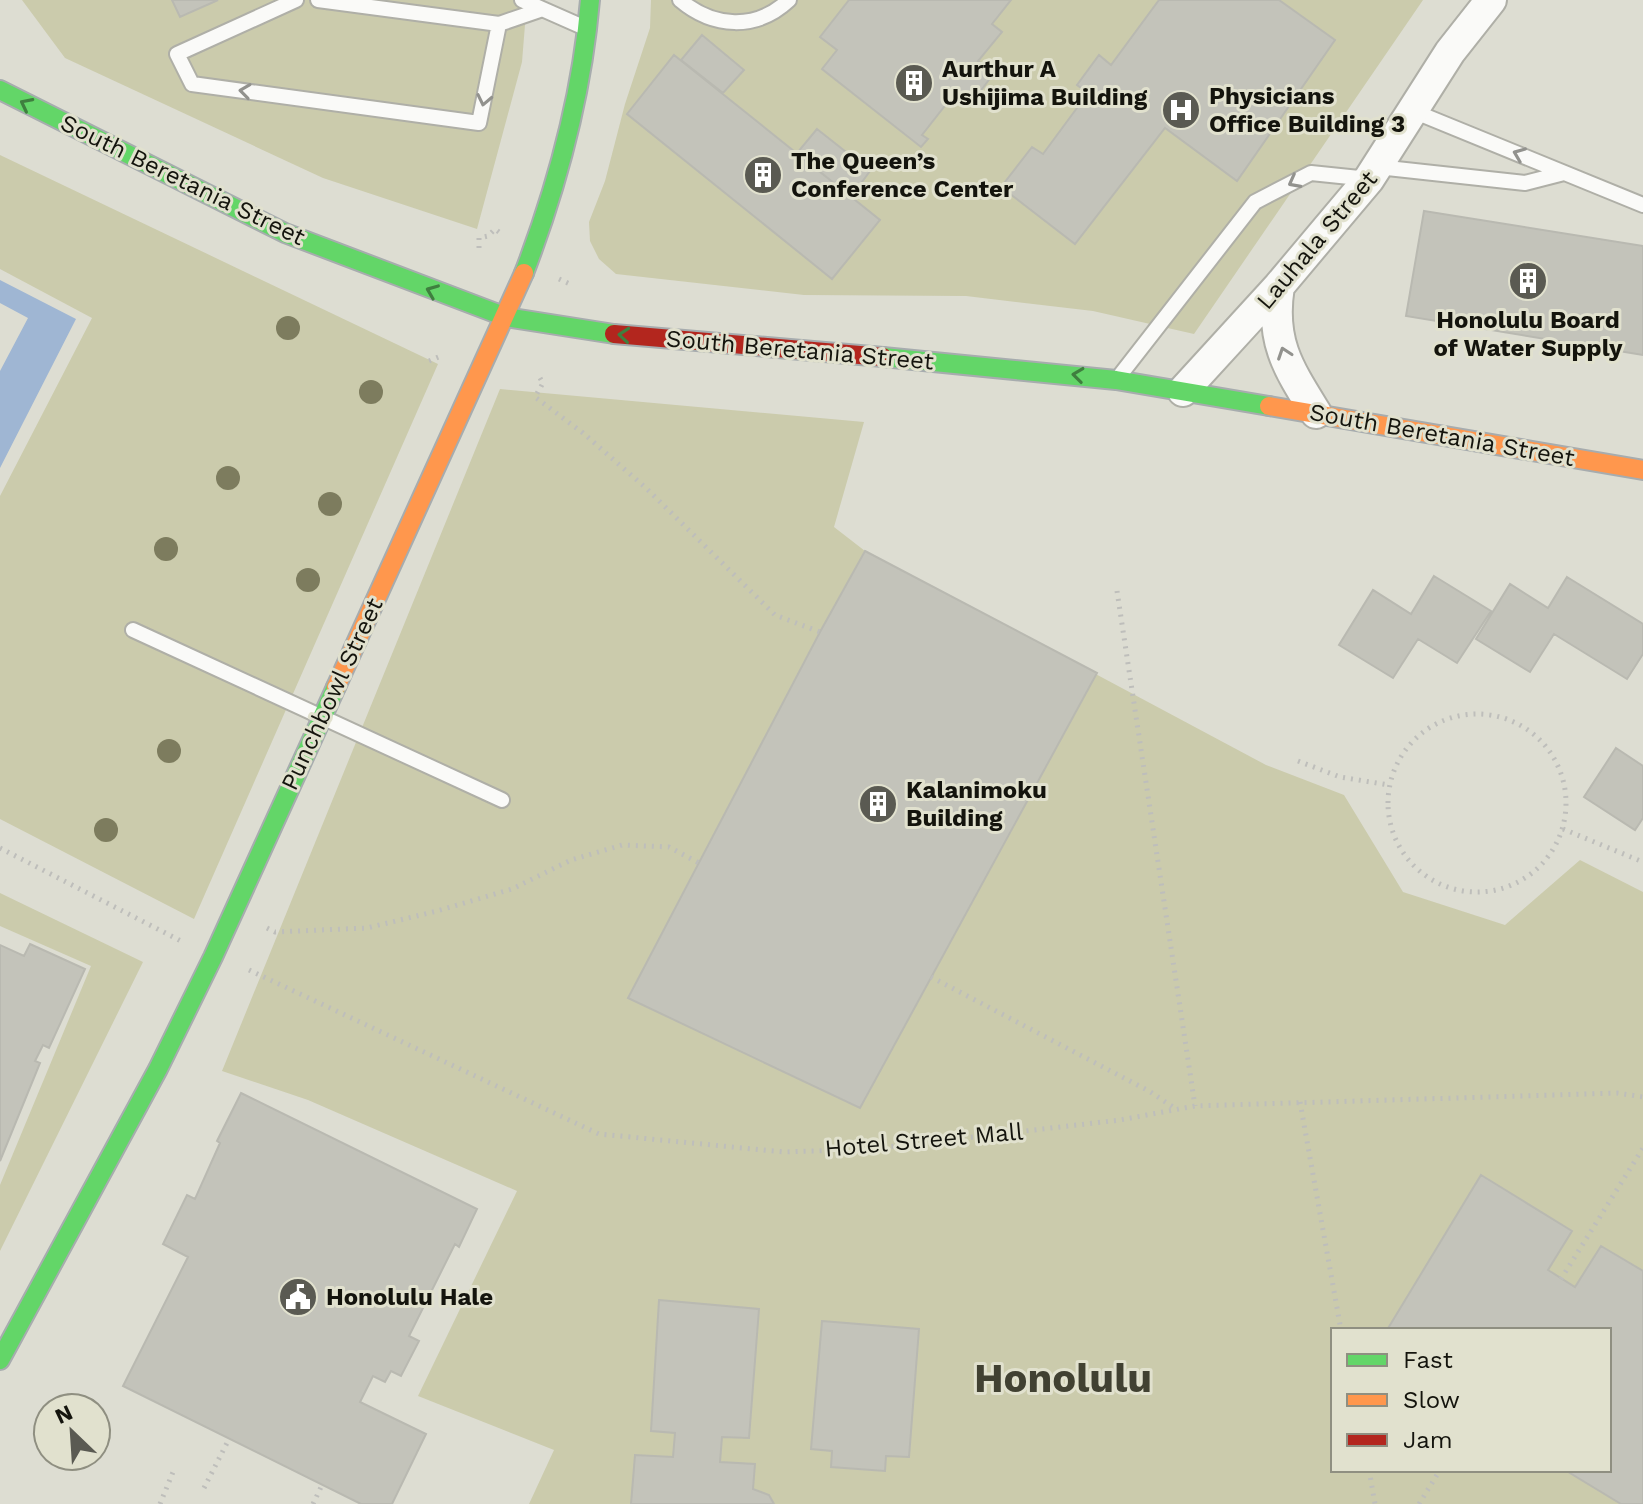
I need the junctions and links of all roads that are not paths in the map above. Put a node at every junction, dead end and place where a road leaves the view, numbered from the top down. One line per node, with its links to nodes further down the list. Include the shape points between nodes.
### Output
1 (296, 0): 9 (lane, one-way to 1, via 479,123 192,84 177,54)
2 (318, 0): 9 (lane)
3 (522, 0): 8 (lane)
4 (590, 0): 10 (main road, Punchbowl Street)
5 (680, 0): 6 (lane, via 700,15 727,24 755,19)
6 (789, 0)
7 (1491, 0): 12 (street, Lauhala Street)
8 (540, 10): 9 (lane); 10 (lane)
9 (499, 24)
10 (589, 30): 17 (main road, Punchbowl Street, via 566,153)
11 (0, 90): 17 (main road, South Beretania Street, one-way to 11, via 285,233)
12 (1413, 111): 13 (street, Lauhala Street); 14 (lane, one-way to 12)
13 (1374, 173): 14 (lane, via 1525,183); 16 (street, Lauhala Street); 18 (lane, one-way to 18, via 1311,173 1255,202)
14 (1565, 173): 15 (lane)
15 (1643, 205)
16 (1279, 286): 19 (street, Lauhala Street); 20 (street, one-way to 16, via 1280,345 1275,312)
17 (506, 317): 18 (main road, South Beretania Street, one-way to 17, via 595,332); 23 (main road, Punchbowl Street)
18 (1116, 380): 19 (main road, South Beretania Street)
19 (1183, 391): 20 (main road, South Beretania Street)
20 (1316, 413): 21 (main road, South Beretania Street)
21 (1643, 470)
22 (133, 630): 23 (lane)
23 (322, 716): 24 (lane); 25 (main road, Punchbowl Street, via 158,1069)
24 (502, 800)
25 (0, 1360)

